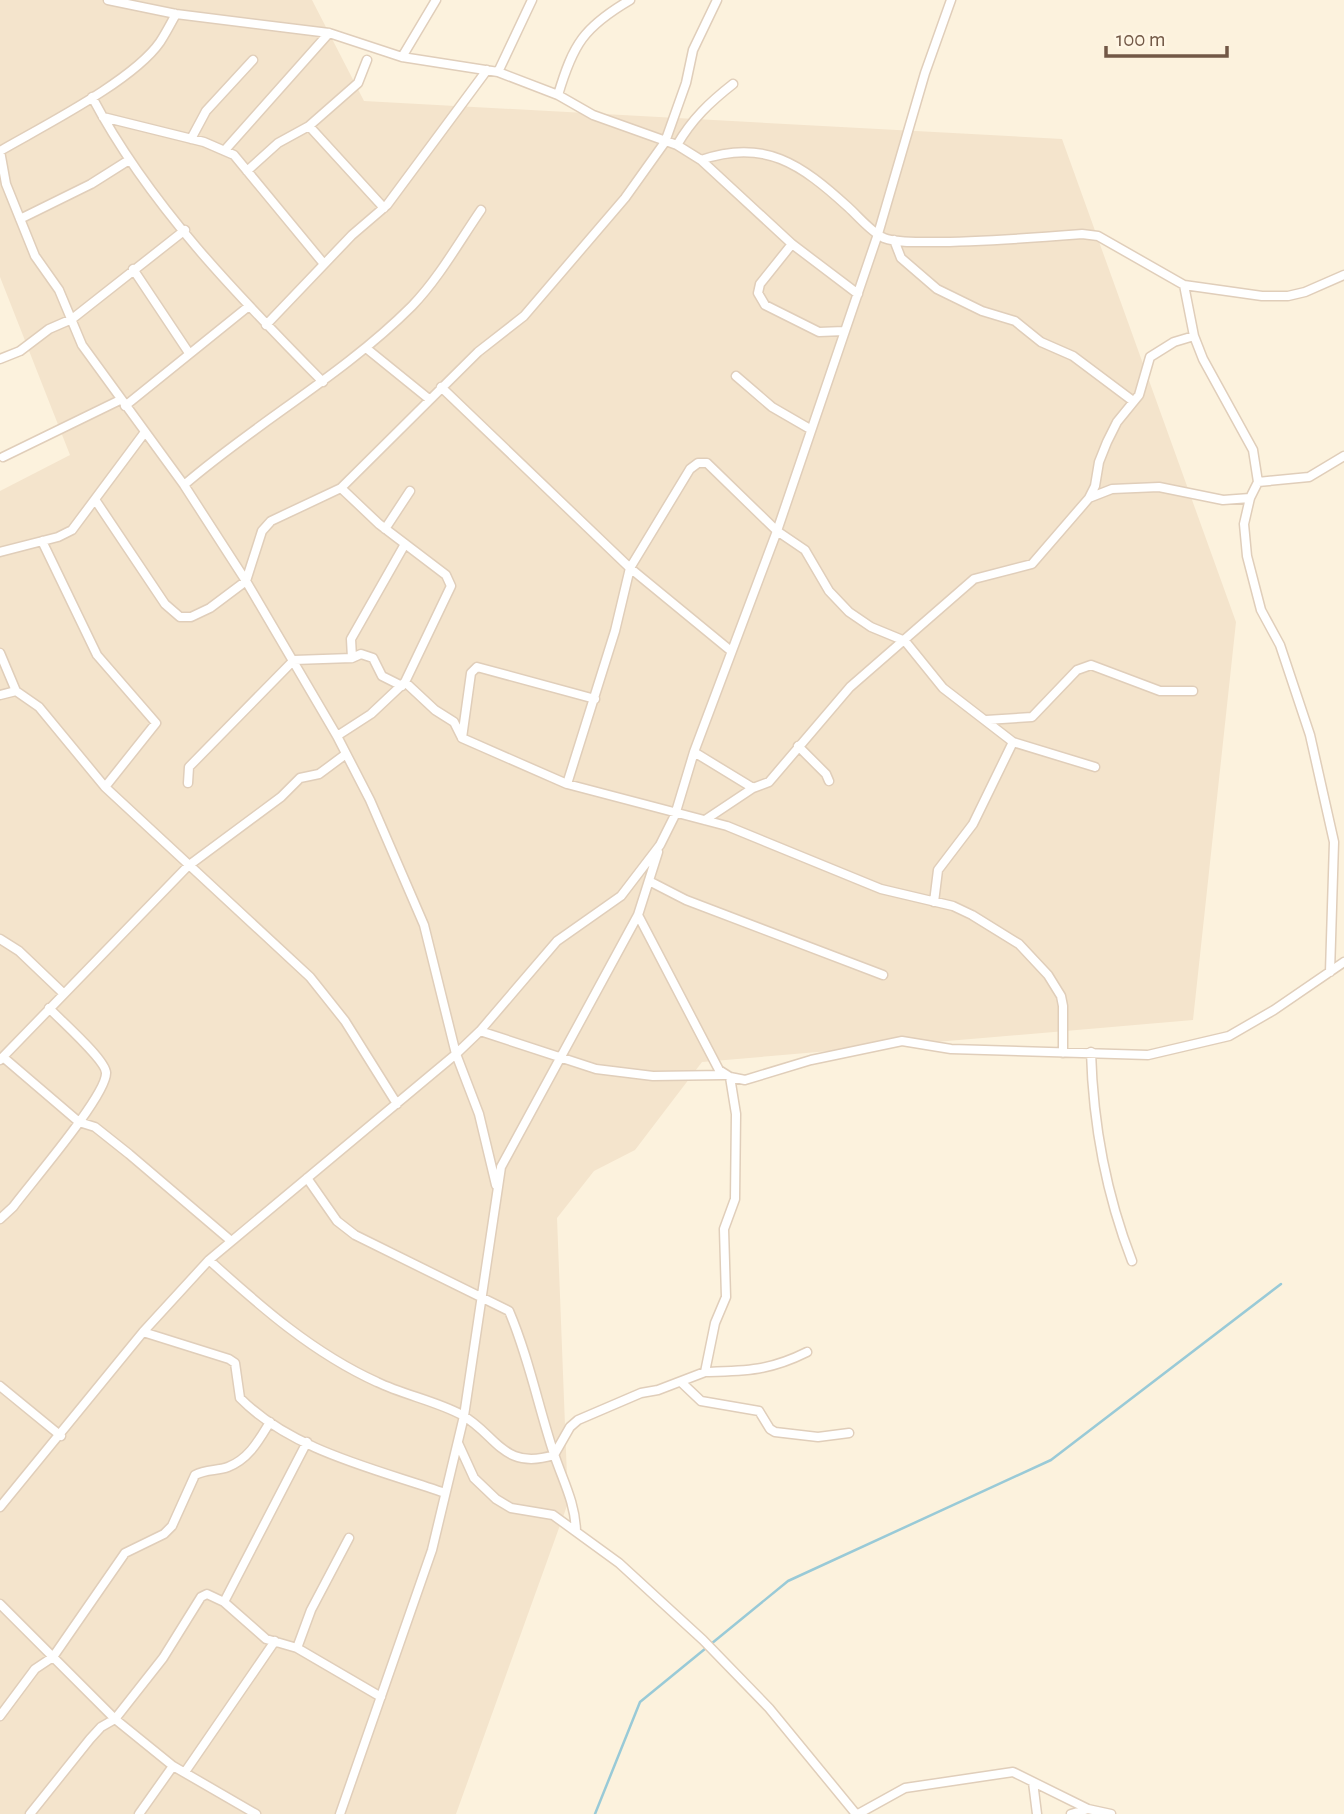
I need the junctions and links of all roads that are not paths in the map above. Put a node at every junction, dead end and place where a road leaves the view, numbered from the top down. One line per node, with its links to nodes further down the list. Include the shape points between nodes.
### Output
1 (108, 0): 7 (street)
2 (436, 0): 9 (street)
3 (532, 0): 13 (street)
4 (630, 0): 15 (street, via 598,19 581,37 570,54)
5 (717, 0): 20 (street, via 693,50)
6 (951, 0): 32 (street)
7 (176, 14): 8 (street); 16 (street, via 150,53)
8 (329, 33): 9 (street); 22 (street)
9 (402, 57): 12 (street)
10 (253, 60): 19 (street, via 206,111)
11 (367, 60): 18 (street, via 358,83)
12 (487, 70): 13 (street); 28 (street)
13 (498, 72): 15 (street)
14 (733, 84): 21 (street, via 690,122)
15 (558, 95): 20 (street, via 593,115)
16 (93, 97): 17 (street); 23 (street)
17 (103, 117): 19 (street); 24 (street)
18 (309, 127): 26 (street, via 278,144); 28 (street)
19 (191, 139): 22 (street)
20 (665, 142): 21 (street); 50 (street, via 625,198 524,316)
21 (677, 145): 25 (street)
22 (225, 150): 26 (street)
23 (0, 151): 27 (street)
24 (129, 160): 30 (street); 31 (street)
25 (701, 160): 32 (street, via 747,150 786,162 823,184); 34 (street)
26 (247, 171): 35 (street)
27 (3, 188): 30 (street)
28 (384, 208): 35 (street)
29 (481, 210): 45 (street, via 414,304)
30 (20, 219): 41 (street, via 35,256)
31 (185, 230): 36 (street); 40 (street)
32 (878, 234): 33 (street); 39 (street)
33 (894, 240): 38 (street, via 985,242 1098,236); 52 (street, via 901,258 937,289 982,312 1016,321)
34 (792, 244): 39 (street); 43 (street, via 760,284 758,293 765,305 819,332)
35 (324, 264): 42 (street)
36 (133, 269): 41 (street); 46 (street)
37 (1344, 275): 38 (street, via 1288,296)
38 (1184, 285): 44 (street)
39 (858, 294): 43 (street)
40 (249, 310): 42 (street); 46 (street)
41 (72, 319): 47 (street); 53 (street, via 82,345)
42 (266, 325): 49 (street)
43 (844, 331): 54 (street)
44 (1194, 336): 52 (street, via 1174,342 1150,358 1143,387); 58 (street, via 1220,394 1253,450)
45 (366, 348): 49 (street); 51 (street)
46 (189, 354): 53 (street)
47 (0, 359)
48 (736, 376): 54 (street, via 772,407)
49 (323, 382): 59 (street)
50 (441, 387): 51 (street); 70 (street)
51 (429, 399): 60 (street)
52 (1133, 401): 62 (street, via 1116,422)
53 (122, 403): 55 (street); 57 (street)
54 (810, 429): 66 (street)
55 (145, 432): 59 (street); 64 (street)
56 (1344, 456): 58 (street, via 1309,477)
57 (3, 457)
58 (1258, 482): 63 (street)
59 (184, 485): 71 (street)
60 (341, 488): 65 (street); 71 (street, via 271,521 262,531)
61 (410, 491): 65 (street)
62 (1089, 498): 63 (street, via 1112,489 1159,487 1223,500); 72 (street, via 1032,564 974,579)
63 (1250, 498): 104 (street, via 1244,524 1247,556 1261,610 1280,645 1310,735 1334,842)
64 (96, 501): 67 (street, via 72,530); 71 (street, via 165,604 180,617 210,608)
65 (386, 529): 68 (street)
66 (777, 531): 70 (street, via 707,463 698,463); 72 (street, via 805,550 829,591 849,612); 73 (street)
67 (42, 541): 69 (street); 93 (street, via 97,655 156,723)
68 (405, 544): 75 (street, via 351,639); 77 (street, via 446,575 451,586)
69 (0, 552)
70 (630, 568): 73 (street); 81 (street)
71 (246, 580): 76 (street)
72 (905, 641): 82 (street, via 943,688); 86 (street, via 850,687)
73 (732, 651): 87 (street)
74 (0, 653): 78 (street)
75 (352, 658): 76 (street); 77 (street, via 361,654 373,658 382,676)
76 (294, 660): 83 (street); 91 (street, via 189,767)
77 (403, 684): 83 (street, via 371,714); 84 (street, via 454,722)
78 (16, 691): 80 (street); 93 (street, via 39,707)
79 (1194, 691): 82 (street, via 1160,691 1091,665 1077,670 1032,717)
80 (0, 695)
81 (595, 699): 84 (street, via 477,667 471,673); 92 (street)
82 (986, 720): 85 (street)
83 (337, 736): 88 (street)
84 (462, 738): 92 (street)
85 (1013, 741): 89 (street); 100 (street, via 973,824 938,870)
86 (798, 746): 90 (street); 94 (street, via 769,782)
87 (694, 752): 94 (street); 95 (street)
88 (346, 754): 98 (street, via 319,774 300,778); 111 (street, via 424,925)
89 (1095, 767)
90 (829, 781)
91 (188, 783)
92 (567, 784): 95 (street)
93 (105, 787): 98 (street)
94 (753, 788): 96 (street)
95 (675, 815): 96 (street); 97 (street)
96 (705, 820): 100 (street, via 881,889)
97 (660, 845): 99 (street); 108 (street, via 621,896 557,941 537,961)
98 (188, 866): 106 (street); 115 (street, via 310,977 345,1021)
99 (649, 881): 101 (street); 105 (street, via 686,900)
100 (934, 902): 110 (street, via 963,910 1019,944 1048,975 1063,1006)
101 (638, 915): 112 (street); 114 (street)
102 (0, 939): 106 (street)
103 (1344, 962): 104 (street)
104 (1330, 972): 109 (street, via 1229,1036 1149,1055)
105 (883, 975)
106 (64, 993): 107 (street)
107 (49, 1008): 113 (street); 116 (street, via 106,1072 90,1110)
108 (480, 1031): 111 (street); 112 (street)
109 (1091, 1052): 110 (street); 122 (street, via 1092,1103 1114,1214)
110 (1063, 1053): 114 (street, via 951,1049 902,1041 745,1080)
111 (456, 1054): 115 (street); 118 (street, via 479,1114)
112 (560, 1055): 114 (street, via 596,1069 653,1076); 118 (street)
113 (2, 1059): 116 (street)
114 (727, 1076): 126 (street, via 737,1114 734,1199 724,1229 726,1297 715,1323)
115 (397, 1104): 117 (street)
116 (79, 1122): 119 (street); 120 (street, via 104,1134)
117 (307, 1178): 120 (street); 123 (street, via 337,1221 355,1236)
118 (496, 1185): 123 (street)
119 (0, 1219)
120 (230, 1240): 121 (street)
121 (209, 1260): 124 (street); 129 (street, via 310,1345 377,1382)
122 (1132, 1261)
123 (480, 1295): 129 (street); 135 (street, via 509,1311)
124 (143, 1332): 130 (street, via 235,1363 240,1398); 132 (street)
125 (807, 1352): 126 (street, via 757,1371)
126 (705, 1372): 127 (street)
127 (681, 1382): 131 (street, via 701,1401 759,1411 775,1432 818,1437); 135 (street, via 641,1393 578,1420)
128 (0, 1386): 132 (street)
129 (464, 1416): 134 (street); 135 (street, via 497,1447 521,1458)
130 (270, 1422): 133 (street); 144 (street, via 250,1454 227,1467 195,1475 172,1526 125,1553)
131 (849, 1433)
132 (61, 1436): 137 (street)
133 (307, 1442): 136 (street); 140 (street)
134 (457, 1442): 136 (street); 138 (street, via 474,1478 496,1499 511,1508 553,1515)
135 (554, 1455): 138 (street, via 569,1489)
136 (446, 1493): 145 (street, via 432,1550)
137 (0, 1507)
138 (576, 1531): 157 (street, via 619,1563 703,1640 769,1708)
139 (349, 1538): 143 (street, via 311,1610)
140 (224, 1602): 142 (street, via 258,1633); 147 (street, via 213,1594 201,1597 163,1658)
141 (0, 1604): 144 (street)
142 (275, 1641): 143 (street); 149 (street)
143 (297, 1648): 145 (street)
144 (53, 1657): 146 (street, via 35,1670); 147 (street)
145 (381, 1696): 156 (street)
146 (0, 1716)
147 (115, 1719): 148 (street); 153 (street, via 90,1739)
148 (173, 1766): 149 (street); 154 (street)
149 (185, 1772): 152 (street)
150 (1033, 1782): 151 (street); 157 (street, via 1004,1772 905,1787); 158 (street)
151 (1088, 1810): 159 (street); 160 (street)
152 (244, 1811): 155 (street)
153 (30, 1814)
154 (139, 1814)
155 (256, 1814)
156 (340, 1814)
157 (857, 1814)
158 (1037, 1814)
159 (1071, 1814)
160 (1111, 1814)

